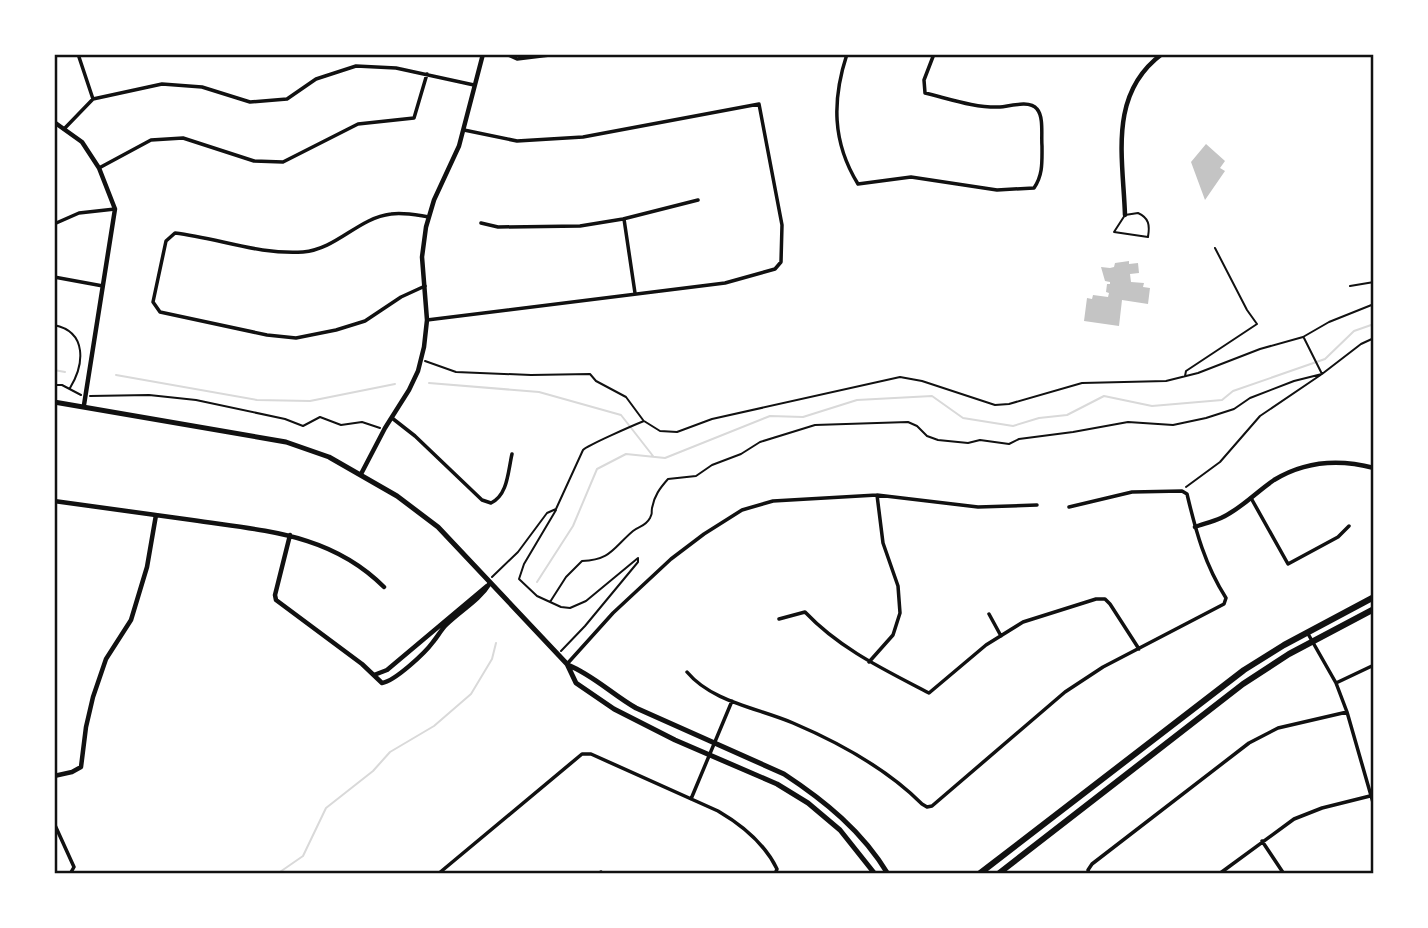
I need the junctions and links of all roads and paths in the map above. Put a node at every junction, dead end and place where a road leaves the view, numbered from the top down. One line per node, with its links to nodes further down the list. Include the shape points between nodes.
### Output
1 (78, 54): 10 (street)
2 (483, 54): 9 (street)
3 (506, 54): 4 (street, via 517,59)
4 (558, 54)
5 (847, 54): 6 (street, via 835,106 842,150 858,184 911,177 996,190 1034,188 1042,163 1037,109 1030,104 973,105 925,93 924,80)
6 (934, 54)
7 (1162, 54): 17 (street, via 1140,75 1125,106)
8 (428, 74): 9 (street); 10 (street, via 356,66 316,79 286,99 250,102 202,87 162,83); 14 (street, via 414,118 358,124 284,162 254,161 184,138 150,140)
9 (474, 85): 13 (street)
10 (93, 99): 12 (street)
11 (54, 122): 12 (street)
12 (65, 129): 14 (street, via 82,142)
13 (464, 130): 18 (street); 28 (street, via 517,141 583,137 759,104 782,225 782,262 775,269 724,283)
14 (99, 168): 16 (street)
15 (698, 200): 19 (street)
16 (115, 209): 21 (street, via 79,213); 25 (street)
17 (1125, 215): 17 (lane, via 1114,232 1148,237 1150,225 1144,216)
18 (429, 217): 26 (street, via 422,251); 26 (street, via 391,214 376,218 324,247 305,252 260,250 175,233 166,240 153,302 160,312 296,338 365,321)
19 (624, 219): 20 (street, via 580,226); 28 (street)
20 (481, 223)
21 (54, 225)
22 (1214, 248): 36 (path, via 1256,324 1186,371)
23 (54, 277): 25 (street)
24 (1374, 282): 27 (path)
25 (103, 286): 39 (street)
26 (425, 286): 30 (street)
27 (1350, 286)
28 (635, 293): 30 (street)
29 (1374, 304): 32 (path)
30 (427, 320): 34 (street)
31 (54, 325): 38 (path, via 66,328 81,353 82,365)
32 (1303, 337): 35 (path); 36 (path)
33 (1374, 338): 35 (path)
34 (421, 359): 42 (street, via 409,390); 43 (path, via 456,372 590,374 626,397)
35 (1322, 374): 48 (path, via 1261,416 1220,462); 62 (path, via 1206,418 1173,425 1128,422 1009,444 938,440 908,422 815,425 796,430 760,442 696,476 668,479 657,492 652,515 644,526 634,529 620,546 598,560 582,561)
36 (1185, 377): 43 (path, via 1082,383 995,405 900,377 712,419 677,432 660,431)
37 (54, 385): 38 (path)
38 (70, 388): 39 (path)
39 (86, 396): 41 (street); 44 (path, via 161,396 303,426 320,417 341,425 362,422)
40 (54, 402): 41 (main road)
41 (84, 405): 47 (main road, via 286,442)
42 (391, 417): 44 (street); 45 (street, via 491,503 503,493)
43 (644, 421): 54 (path, via 587,446)
44 (384, 430): 47 (street)
45 (512, 454)
46 (1374, 468): 50 (street, via 1316,463 1275,480)
47 (361, 474): 59 (main road, via 438,527)
48 (1182, 491): 53 (street, via 1132,492); 57 (street, via 1187,494)
49 (877, 495): 52 (street, via 978,507); 72 (street, via 900,613 893,635); 74 (street, via 773,501 742,510 671,559)
50 (1251, 498): 56 (street, via 1288,564 1338,537); 57 (street, via 1222,518)
51 (54, 501): 55 (street)
52 (1037, 505)
53 (1069, 507)
54 (556, 509): 59 (path, via 547,513); 62 (path, via 519,579)
55 (156, 515): 58 (street); 83 (street, via 131,620 106,659 93,697 80,767)
56 (1349, 526)
57 (1195, 527): 69 (street, via 1211,574 1226,598 1224,604)
58 (290, 535): 60 (street, via 333,550); 77 (street, via 276,600)
59 (489, 582): 70 (main road); 71 (street); 73 (street, via 483,594 446,625)
60 (384, 587)
61 (1374, 597): 66 (main road)
62 (550, 602): 70 (path, via 577,607 638,558)
63 (1374, 609): 68 (main road)
64 (989, 614): 67 (street)
65 (779, 619): 72 (street, via 805,612 831,637)
66 (1307, 632): 68 (street); 95 (main road, via 1229,681)
67 (1001, 636): 69 (street, via 1023,622 1105,599); 72 (street, via 929,693)
68 (1313, 642): 78 (street); 96 (main road, via 1243,684)
69 (1139, 649): 79 (street, via 1065,692 927,807 859,755)
70 (557, 654): 74 (main road)
71 (403, 656): 73 (street); 77 (street)
72 (869, 662)
73 (411, 664): 77 (street, via 389,682)
74 (567, 664): 81 (main road, via 636,708); 82 (main road, via 576,683 614,709)
75 (1374, 665): 78 (street)
76 (687, 672): 79 (street, via 701,686)
77 (374, 675)
78 (1336, 683): 80 (street)
79 (733, 701): 81 (street)
80 (1347, 712): 84 (street); 90 (street, via 1278,728 1249,743 1093,864)
81 (716, 745): 82 (street); 94 (main road, via 784,774 822,799 867,844)
82 (711, 755): 85 (street); 93 (main road, via 808,803 840,830)
83 (54, 776)
84 (1371, 796): 86 (street); 88 (street, via 1305,814)
85 (691, 799): 89 (street, via 737,822 767,853); 92 (street, via 582,754)
86 (1374, 806)
87 (54, 823): 91 (street, via 74,867)
88 (1262, 841): 97 (street); 98 (street)
89 (776, 871)
90 (1089, 872)
91 (70, 874)
92 (438, 874)
93 (875, 874)
94 (888, 874)
95 (979, 874)
96 (998, 874)
97 (1219, 874)
98 (1284, 874)

